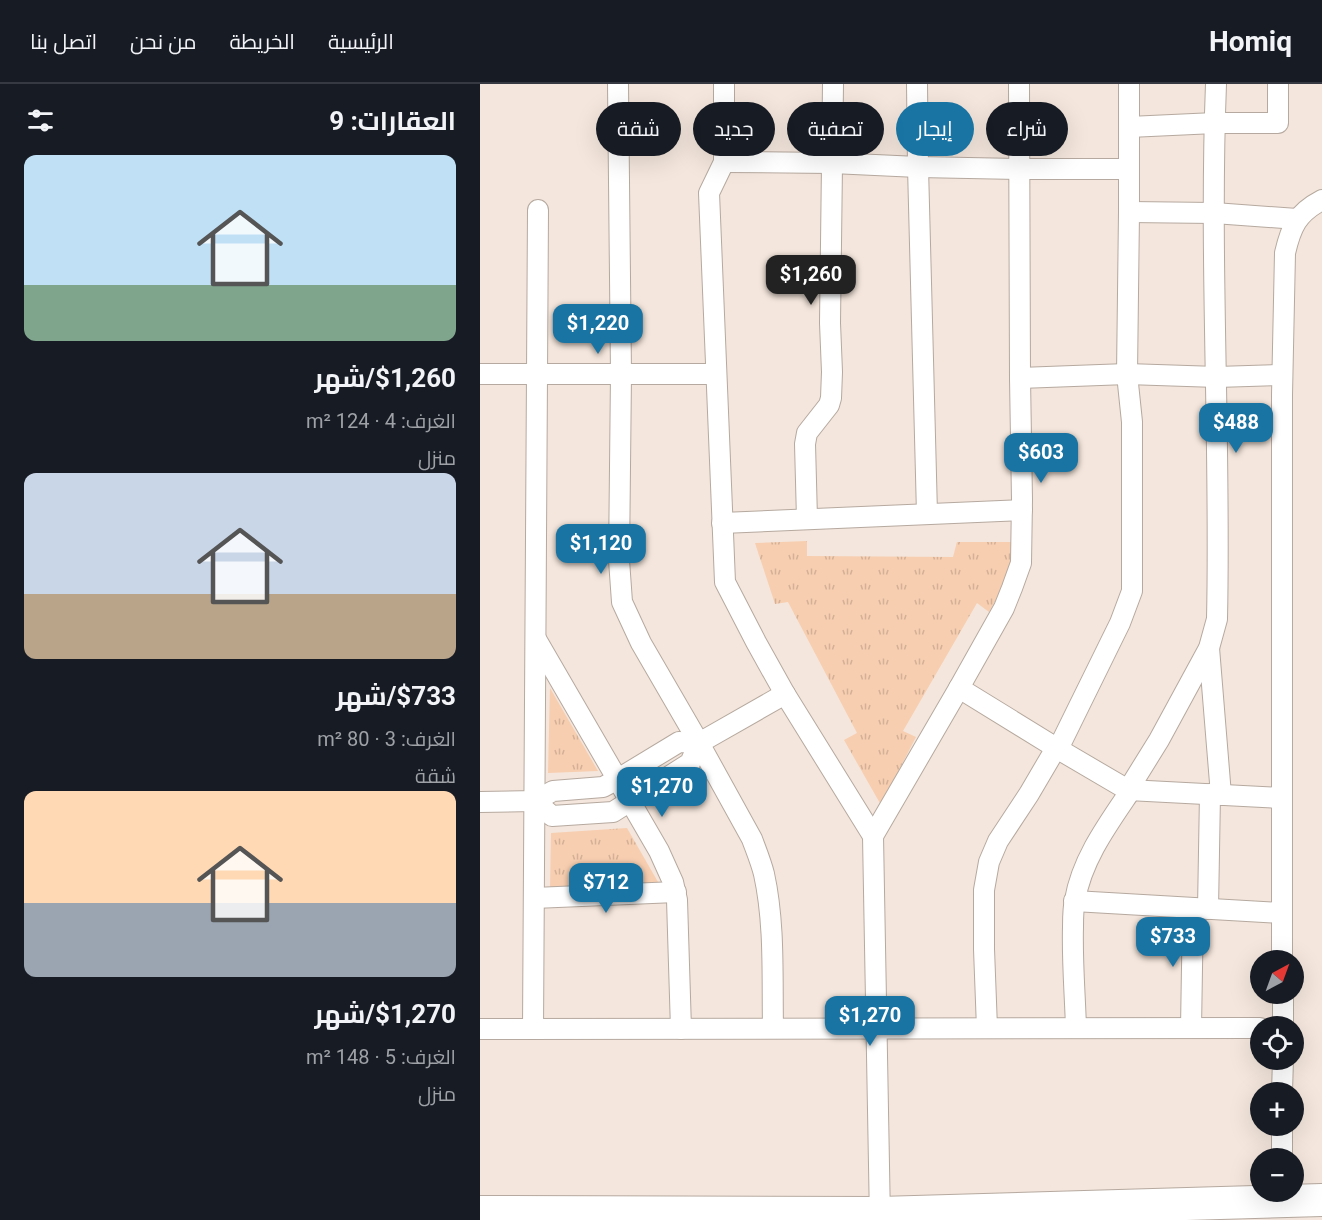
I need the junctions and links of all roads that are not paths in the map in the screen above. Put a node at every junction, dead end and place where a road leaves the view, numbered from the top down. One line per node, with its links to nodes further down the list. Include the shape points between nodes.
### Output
1 (618, 84): 23 (street)
2 (724, 84): 11 (street)
3 (833, 84): 12 (street)
4 (917, 84): 13 (street)
5 (1020, 84): 15 (street)
6 (1129, 84): 10 (street)
7 (1216, 84): 9 (street)
8 (1278, 84): 9 (street, via 1278,123)
9 (1215, 123): 10 (street); 19 (street)
10 (1129, 127): 14 (street)
11 (724, 162): 12 (street); 24 (street, via 709,193)
12 (832, 163): 13 (street); 31 (street, via 831,398 807,433)
13 (918, 167): 15 (street); 30 (street)
14 (1128, 168): 15 (street); 18 (street)
15 (1020, 169): 28 (street)
16 (1322, 200): 20 (street)
17 (538, 210): 22 (street)
18 (1129, 212): 19 (street); 25 (street)
19 (1214, 213): 20 (street); 27 (street)
20 (1297, 219): 26 (street, via 1284,253)
21 (480, 374): 22 (street)
22 (537, 374): 23 (street); 33 (street)
23 (621, 374): 24 (street); 37 (street, via 622,602)
24 (716, 374): 32 (street)
25 (1127, 375): 27 (street); 28 (street); 38 (street, via 1132,434 1132,591)
26 (1282, 375): 27 (street); 42 (street)
27 (1217, 377): 34 (street, via 1218,619)
28 (1020, 378): 29 (street)
29 (1022, 510): 30 (street); 35 (street, via 1021,563 1004,608)
30 (927, 514): 31 (street)
31 (807, 519): 32 (street)
32 (722, 523): 36 (street, via 724,582)
33 (536, 639): 39 (street); 43 (street)
34 (1209, 648): 40 (street); 41 (street)
35 (959, 688): 38 (street); 46 (street)
36 (785, 694): 37 (street); 46 (street)
37 (699, 743): 39 (street, via 679,742); 44 (street, via 690,763); 53 (street, via 752,839 764,873)
38 (1057, 749): 40 (street); 55 (street, via 998,841 989,862 984,890)
39 (618, 779): 43 (street, via 603,787 553,791); 44 (street)
40 (1130, 790): 41 (street); 49 (street, via 1093,852)
41 (1215, 795): 42 (street); 50 (street)
42 (1282, 798): 51 (street)
43 (535, 801): 44 (street, via 552,816 613,812); 45 (street); 48 (street)
44 (631, 801): 47 (street, via 667,867)
45 (480, 802)
46 (873, 836): 54 (street)
47 (676, 892): 48 (street); 61 (street)
48 (534, 898): 60 (street)
49 (1074, 901): 50 (street); 56 (street)
50 (1200, 908): 51 (street); 57 (street)
51 (1282, 913): 52 (street)
52 (1282, 950)
53 (773, 1028): 54 (street); 61 (street)
54 (876, 1028): 55 (street); 66 (street)
55 (987, 1028): 56 (street)
56 (1076, 1028): 57 (street)
57 (1191, 1028): 58 (street)
58 (1250, 1028)
59 (480, 1029): 60 (street)
60 (533, 1029): 61 (street)
61 (681, 1029)
62 (1250, 1198): 66 (main road)
63 (1304, 1198): 64 (main road)
64 (1322, 1200)
65 (480, 1212): 66 (main road)
66 (880, 1217)

